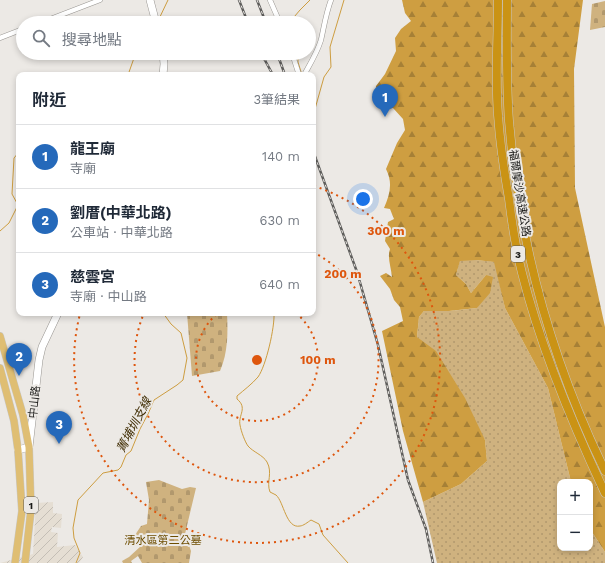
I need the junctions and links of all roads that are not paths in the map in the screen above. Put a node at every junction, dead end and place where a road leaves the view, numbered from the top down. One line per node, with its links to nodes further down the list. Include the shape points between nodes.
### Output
1 (100, 0): 7 (street)
2 (150, 0): 8 (street)
3 (270, 0): 9 (street)
4 (331, 0): 12 (street)
5 (498, 0): 25 (highway, 福爾摩沙高速公路 / 3, via 498,114 507,189 522,272 560,389)
6 (507, 0): 24 (highway, 福爾摩沙高速公路 / 3, via 509,120 523,227 534,278 558,359 588,437)
7 (58, 16)
8 (154, 16)
9 (277, 16)
10 (16, 32): 11 (street)
11 (0, 38)
12 (316, 53)
13 (164, 60): 16 (street)
14 (294, 60): 17 (street)
15 (313, 60): 18 (street)
16 (163, 72)
17 (298, 72)
18 (306, 72)
19 (57, 316): 22 (street, 中山路, via 42,347 39,360)
20 (0, 336): 22 (main road, 1, via 23,415)
21 (0, 368): 23 (main road, 1, via 14,421)
22 (29, 447): 23 (street); 27 (main road, 中山路 / 1, via 31,510)
23 (18, 450): 26 (main road, 1, via 22,511)
24 (605, 471)
25 (605, 493)
26 (15, 563)
27 (25, 563)

